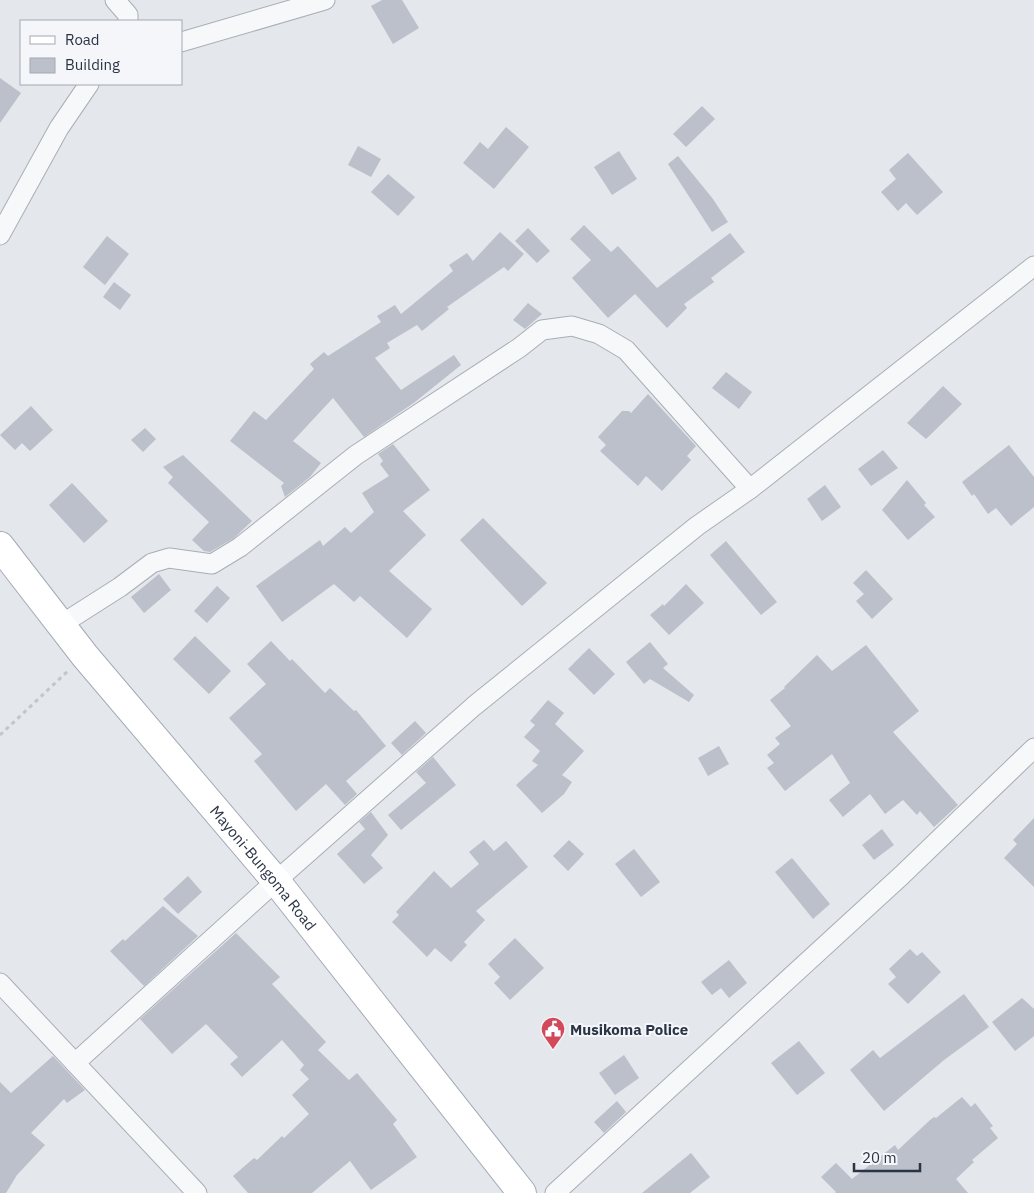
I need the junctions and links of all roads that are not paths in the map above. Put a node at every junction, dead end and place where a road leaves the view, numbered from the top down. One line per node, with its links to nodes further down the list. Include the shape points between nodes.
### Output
1 (115, 0): 3 (street, via 128,15)
2 (325, 0): 4 (street)
3 (128, 20)
4 (182, 42)
5 (88, 85): 6 (street, via 59,128)
6 (0, 235)
7 (1034, 266): 8 (street)
8 (750, 489): 10 (street, via 626,350 599,334 572,326 542,330 356,455 240,547 212,564 169,558 152,563); 12 (street, via 697,526 474,706)
9 (0, 546): 10 (main road, Mayoni-Bungoma Road)
10 (62, 624): 12 (main road, Mayoni-Bungoma Road, via 85,656)
11 (1034, 748): 17 (street)
12 (276, 881): 14 (street); 16 (main road, Mayoni-Bungoma Road)
13 (0, 983): 14 (street)
14 (75, 1063): 15 (street)
15 (197, 1193)
16 (522, 1193)
17 (555, 1193)

